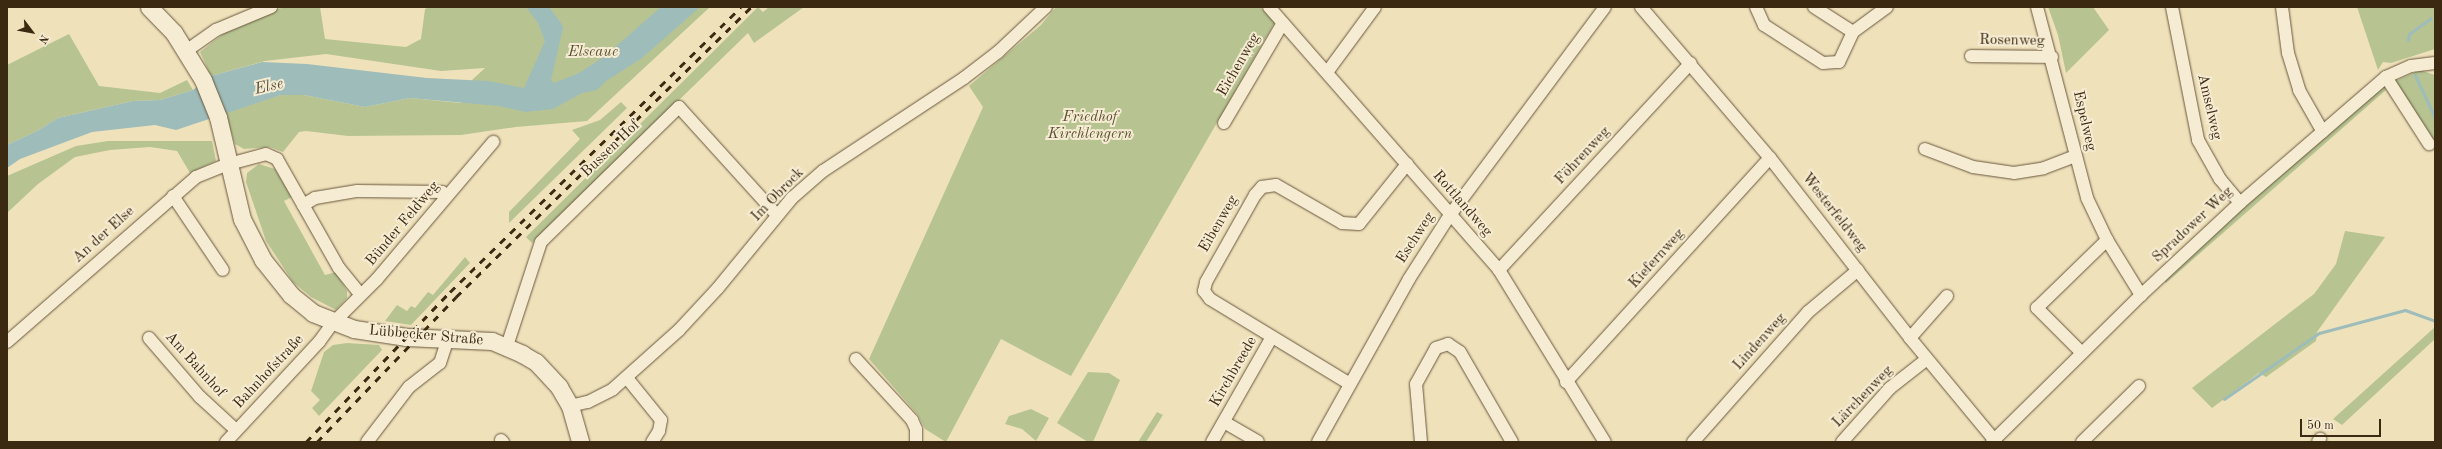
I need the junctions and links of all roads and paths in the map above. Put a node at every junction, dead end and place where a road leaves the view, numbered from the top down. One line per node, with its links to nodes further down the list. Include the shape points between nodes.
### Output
1 (149, 7): 16 (main road, Lübbecker Straße, via 166,24)
2 (271, 7): 16 (street, via 216,30)
3 (1046, 7): 36 (street, Im Obrock, via 998,52 964,78 823,171)
4 (1269, 7): 14 (street, Rottlandweg)
5 (1375, 7): 21 (street)
6 (1605, 7): 37 (street, Eschweg)
7 (1641, 7): 19 (street, Westerfeldweg)
8 (1756, 7): 15 (street, via 1764,25 1824,64 1839,62)
9 (1814, 7): 15 (street)
10 (1887, 7): 15 (street)
11 (2037, 7): 18 (street, Espelweg)
12 (2172, 7): 34 (street, Amselweg, via 2198,140 2220,179)
13 (2282, 7): 24 (street, via 2288,53 2299,90)
14 (1283, 23): 21 (street, Rottlandweg); 23 (street, Eichenweg)
15 (1853, 32)
16 (186, 51): 30 (main road, Lübbecker Straße, via 203,80 218,117)
17 (1971, 56): 18 (street, Rosenweg)
18 (2052, 57): 28 (street, Espelweg)
19 (1691, 63): 29 (street, Westerfeldweg); 40 (street, Föhrenweg)
20 (2435, 63): 22 (street, Spradower Weg, via 2411,66)
21 (1328, 71): 31 (street, Rottlandweg)
22 (2386, 77): 24 (street, Spradower Weg); 26 (street)
23 (1224, 123)
24 (2322, 132): 34 (street, Spradower Weg)
25 (493, 142): 33 (street, Bünder Feldweg)
26 (2429, 144)
27 (1925, 150): 28 (street, via 1973,167 2014,173 2044,168)
28 (2076, 156): 38 (street, Espelweg, via 2087,198)
29 (1770, 158): 41 (street, Westerfeldweg); 56 (street, Kiefernweg)
30 (230, 164): 32 (street, An der Else, via 196,177); 35 (street, An der Else, via 266,154 277,159); 45 (main road, Lübbecker Straße, via 242,219 263,260 279,281 306,308)
31 (1407, 164): 37 (street, Rottlandweg); 46 (street, Eibenweg, via 1360,224 1342,223 1276,185 1262,187 1255,195 1212,269 1204,291 1210,299)
32 (173, 196): 39 (street); 50 (street, An der Else)
33 (447, 196): 35 (street, via 442,192 357,191 314,198); 42 (street, Bünder Feldweg, via 378,279)
34 (2240, 203): 43 (street, Spradower Weg)
35 (303, 205): 42 (street, An der Else, via 339,268)
36 (777, 215): 51 (street, Bussen Hof, via 679,107 541,242); 55 (street, Im Obrock, via 693,317)
37 (1450, 216): 40 (street, Rottlandweg); 57 (street, Eschweg, via 1409,279)
38 (2107, 240): 43 (street, Espelweg); 52 (street, via 2038,308)
39 (223, 270)
40 (1499, 270): 56 (street, Rottlandweg)
41 (1858, 270): 48 (street, Westerfeldweg); 74 (street, Lindenweg, via 1808,312)
42 (360, 294): 45 (street, Bünder Feldweg)
43 (2141, 295): 52 (street, Spradower Weg)
44 (1947, 296): 48 (street)
45 (333, 323): 49 (main road, Lübbecker Straße, via 378,334); 61 (street, Bahnhofstraße, via 319,342)
46 (1272, 337): 57 (street, Eibenweg); 60 (street, Kirchbreede)
47 (149, 338): 61 (street, Am Bahnhof, via 200,397)
48 (1910, 338): 54 (street, Westerfeldweg)
49 (448, 339): 51 (main road, Lübbecker Straße, via 492,341); 64 (street, via 440,363 409,386)
50 (7, 342)
51 (507, 346): 59 (main road, Lübbecker Straße, via 536,362 548,373)
52 (2082, 353): 62 (street, Spradower Weg)
53 (856, 359): 67 (street, via 912,420 916,429)
54 (1927, 359): 62 (street, Westerfeldweg); 75 (street, Lärchenweg, via 1890,388)
55 (627, 378): 59 (street, Im Obrock, via 588,402); 66 (street, via 661,420)
56 (1566, 382): 73 (street, Rottlandweg)
57 (1350, 384): 70 (street, Eschweg)
58 (2139, 386): 76 (street)
59 (570, 406): 65 (main road, Lübbecker Straße)
60 (1224, 422): 68 (street, Kirchbreede); 69 (street, Kirchbreede)
61 (236, 430): 63 (street, Bahnhofstraße)
62 (1994, 441)
63 (226, 442)
64 (367, 442)
65 (580, 442)
66 (652, 442)
67 (916, 442)
68 (1212, 442)
69 (1258, 442)
70 (1318, 442)
71 (1421, 442): 72 (street, via 1416,384 1436,348 1448,344 1460,352)
72 (1512, 442)
73 (1605, 442)
74 (1693, 442)
75 (1842, 442)
76 (2082, 442)

